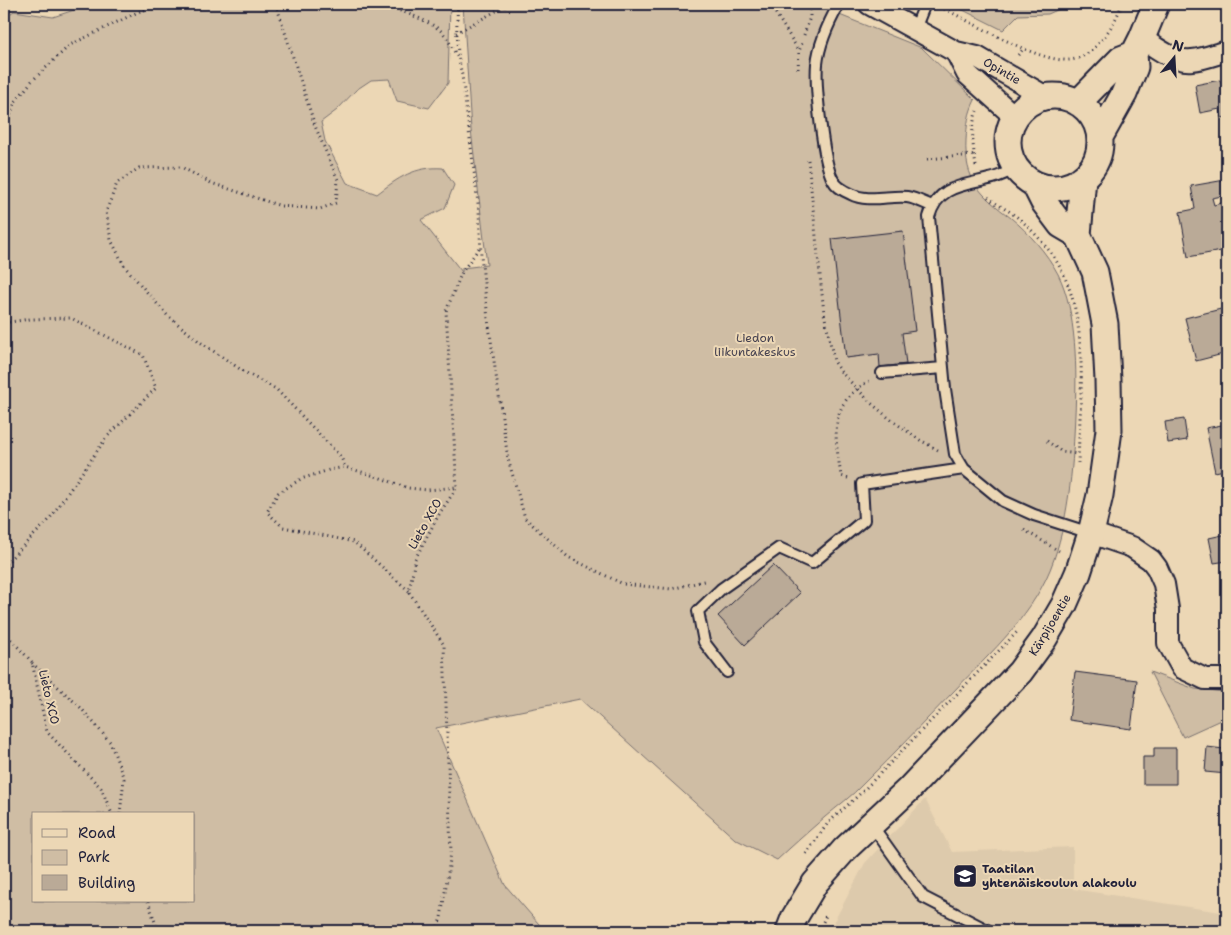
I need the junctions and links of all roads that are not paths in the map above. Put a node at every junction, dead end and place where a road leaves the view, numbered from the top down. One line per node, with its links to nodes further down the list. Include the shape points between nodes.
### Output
1 (839, 4): 16 (lane, via 817,64 828,169 834,182 853,195 908,197)
2 (869, 4): 5 (street, Opintie)
3 (925, 4): 5 (lane)
4 (1156, 4): 6 (street)
5 (915, 29): 8 (street, Opintie)
6 (1138, 46): 7 (street, via 1192,60); 10 (street); 12 (street, via 1128,85)
7 (1227, 51)
8 (956, 52): 9 (street, Opintie, via 977,57); 11 (street, Opintie, via 967,74)
9 (1046, 97): 10 (street, via 1058,96); 11 (street, via 1034,100)
10 (1078, 103): 12 (street, via 1089,112)
11 (1015, 117): 13 (street, via 1008,142)
12 (1100, 137): 14 (street, via 1096,162)
13 (1015, 169): 15 (street); 16 (lane, via 960,186 939,197)
14 (1083, 178): 15 (street, via 1062,188); 17 (street, Kärpijoentie)
15 (1035, 185): 17 (street, via 1061,226)
16 (932, 206): 18 (lane, via 929,218)
17 (1078, 235): 21 (street, Kärpijoentie, via 1095,272 1105,324 1108,380 1109,430 1102,488)
18 (943, 368): 19 (lane); 20 (lane, via 956,454)
19 (882, 373)
20 (964, 470): 21 (lane, via 1003,501 1034,516); 22 (lane, via 862,484 864,520 812,562 779,548 721,589 698,611 704,642)
21 (1091, 533): 23 (street, via 1132,547 1157,568 1164,584 1168,609 1168,643 1182,668 1204,679); 24 (street, Kärpijoentie, via 1064,605 1020,672 909,789)
22 (727, 672)
23 (1227, 679)
24 (870, 824): 25 (street, Kärpijoentie, via 815,883); 26 (lane, via 923,897)
25 (789, 931)
26 (989, 931)

